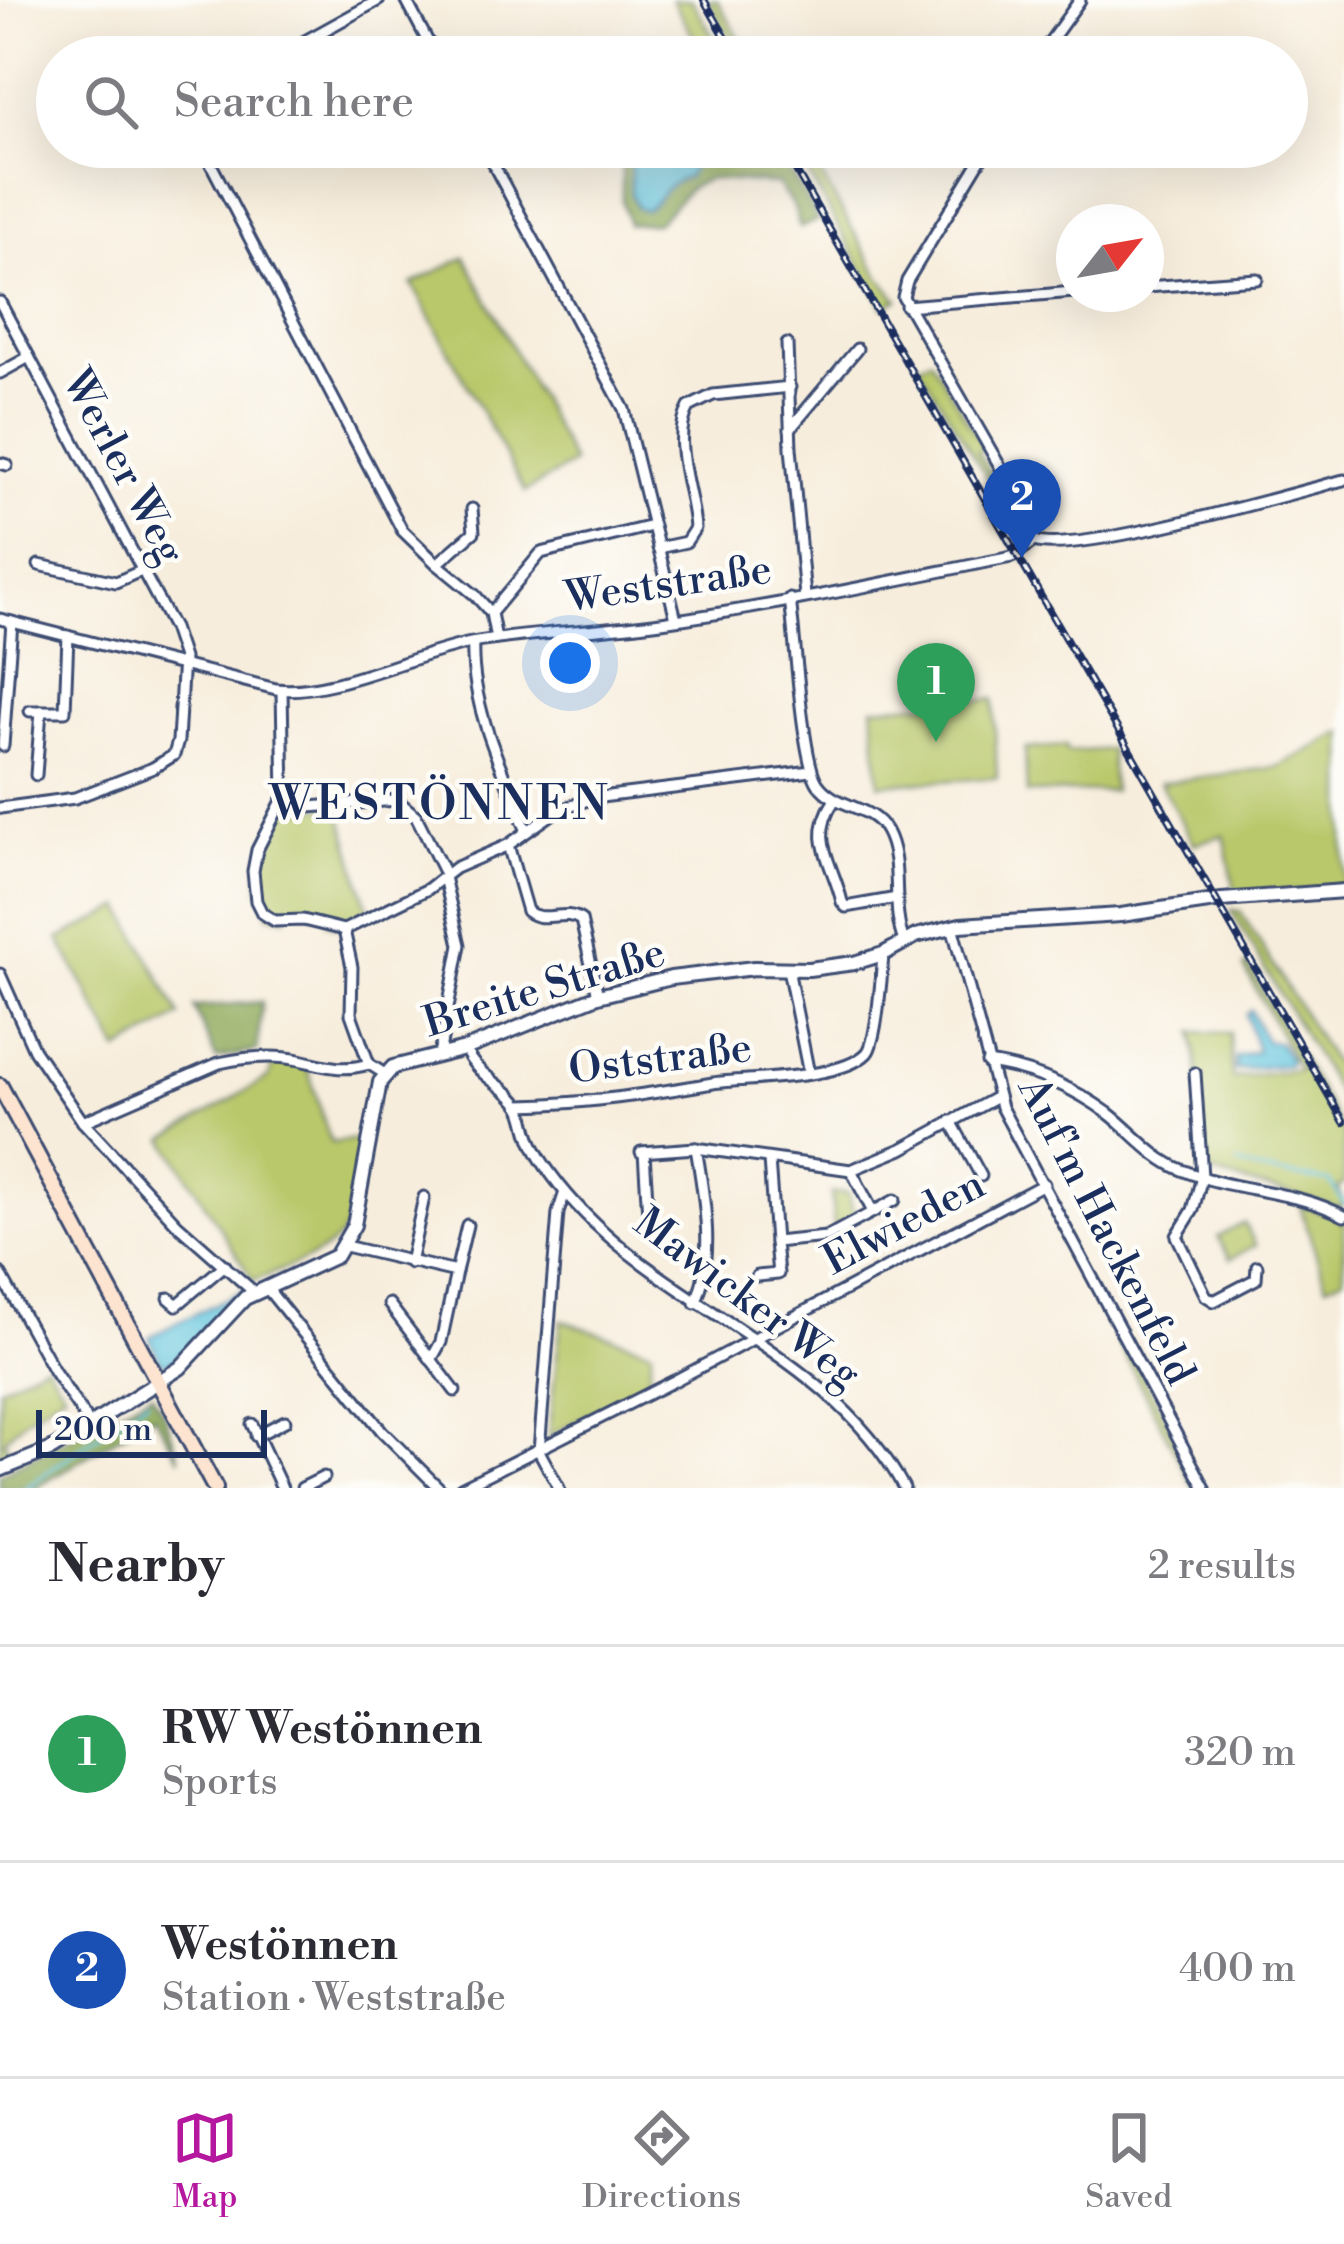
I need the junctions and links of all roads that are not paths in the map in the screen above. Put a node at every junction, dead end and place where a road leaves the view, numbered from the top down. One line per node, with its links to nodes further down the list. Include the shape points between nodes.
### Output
1 (379, 0): 4 (street)
2 (406, 0): 5 (street)
3 (1079, 0): 6 (street)
4 (314, 36)
5 (425, 36)
6 (1054, 36)
7 (213, 168): 26 (street, via 402,530)
8 (495, 168): 23 (street, via 624,409)
9 (975, 168): 14 (street, via 907,281)
10 (1256, 279): 11 (street)
11 (1164, 286)
12 (1056, 294): 14 (street)
13 (0, 302): 17 (street, Werler Weg)
14 (906, 306): 24 (street, via 1033,524)
15 (787, 344): 19 (street)
16 (857, 349): 20 (street)
17 (29, 356): 18 (street); 28 (street, Werler Weg)
18 (0, 373)
19 (790, 387): 20 (street); 25 (street, via 713,395 689,407 682,440 695,528 686,542)
20 (790, 429): 29 (street)
21 (1344, 480): 24 (street, Weststraße, via 1108,537)
22 (472, 509): 26 (street, via 473,532)
23 (652, 526): 25 (street); 31 (street, via 541,553)
24 (1034, 542): 29 (street, Weststraße, via 1012,557)
25 (658, 548): 32 (street)
26 (436, 564): 31 (street)
27 (39, 566): 28 (street, via 116,582)
28 (143, 569): 37 (street, Werler Weg)
29 (805, 596): 30 (street, Weststraße)
30 (790, 599): 32 (street, Weststraße); 40 (street)
31 (491, 613): 35 (street)
32 (676, 619): 35 (street, Weststraße)
33 (6, 620): 34 (street, Weststraße); 39 (street)
34 (68, 636): 37 (street, Weststraße); 41 (street, via 64,711 36,711)
35 (496, 639): 36 (street, Weststraße)
36 (473, 643): 38 (street, Weststraße); 45 (street, via 492,744)
37 (183, 665): 38 (street, Weststraße); 44 (street, via 178,741 167,761 75,798)
38 (282, 690): 43 (street)
39 (3, 746)
40 (811, 771): 42 (street); 45 (street, via 604,795)
41 (36, 775)
42 (834, 801): 49 (street, via 883,826); 49 (street, via 820,837 842,902)
43 (281, 805): 47 (street, via 397,800 416,816); 51 (street, via 257,850 257,904 275,921)
44 (0, 808)
45 (526, 829): 46 (street)
46 (508, 845): 47 (street); 56 (street, via 527,911 580,920)
47 (443, 873): 51 (street, via 428,889); 58 (street, via 460,935)
48 (1344, 892): 50 (street, Breite Straße)
49 (897, 898): 52 (street)
50 (952, 926): 52 (street, Breite Straße); 59 (street, Auf'm Hackenfeld)
51 (344, 930): 60 (street, via 351,1014)
52 (904, 941): 53 (street, Breite Straße)
53 (883, 953): 54 (street, Breite Straße); 63 (street, Oststraße, via 868,1052)
54 (788, 969): 56 (street, Breite Straße, via 671,978); 63 (street, Oststraße)
55 (0, 974): 68 (street, via 34,1050)
56 (598, 996): 57 (street, Breite Straße)
57 (465, 1049): 58 (street, Breite Straße); 66 (street, Mawicker Weg)
58 (440, 1055): 62 (street, Breite Straße)
59 (987, 1063): 65 (street, Auf'm Hackenfeld); 73 (street, via 1064,1087 1108,1113 1161,1161)
60 (369, 1064): 62 (street); 68 (street, via 334,1070 239,1058)
61 (1195, 1073): 73 (street)
62 (385, 1074): 83 (street, Breite Straße)
63 (808, 1074): 66 (street, Oststraße)
64 (0, 1086): 96 (main road)
65 (997, 1096): 67 (street); 74 (street, Auf'm Hackenfeld)
66 (520, 1105): 75 (street, Mawicker Weg, via 535,1150)
67 (951, 1121): 71 (street); 72 (street)
68 (83, 1122): 85 (street)
69 (696, 1148): 70 (street); 79 (street, via 643,1152); 92 (street, via 706,1258)
70 (769, 1160): 71 (street); 82 (street)
71 (851, 1169): 78 (street)
72 (981, 1176)
73 (1202, 1177): 80 (street); 86 (street, via 1178,1236 1206,1296 1218,1301 1256,1280)
74 (1043, 1184): 94 (street, Elwieden); 110 (street, Auf'm Hackenfeld)
75 (565, 1192): 92 (street, Mawicker Weg); 100 (street)
76 (424, 1198): 84 (street)
77 (895, 1200): 78 (street)
78 (873, 1212): 82 (street, via 817,1240)
79 (648, 1216)
80 (1344, 1216)
81 (466, 1225): 87 (street)
82 (775, 1242): 89 (street, via 778,1274)
83 (345, 1246): 84 (street); 90 (street)
84 (410, 1263): 87 (street)
85 (224, 1265): 90 (street); 91 (street, via 177,1306)
86 (1256, 1266)
87 (456, 1272): 95 (street)
88 (0, 1273): 99 (street)
89 (758, 1276)
90 (260, 1290): 96 (street); 106 (street)
91 (169, 1298)
92 (695, 1303): 94 (street, Mawicker Weg)
93 (389, 1304): 95 (street)
94 (754, 1337): 100 (street, Elwieden); 109 (street, Mawicker Weg, via 855,1419)
95 (431, 1360): 97 (street)
96 (158, 1381): 99 (street); 103 (main road)
97 (454, 1391)
98 (284, 1421): 104 (street, via 254,1430)
99 (91, 1425): 101 (street)
100 (538, 1451): 107 (street, Elwieden); 108 (street)
101 (0, 1470)
102 (324, 1477): 105 (street)
103 (215, 1488)
104 (282, 1488)
105 (302, 1488)
106 (439, 1488)
107 (461, 1488)
108 (559, 1488)
109 (904, 1488)
110 (1204, 1488)

